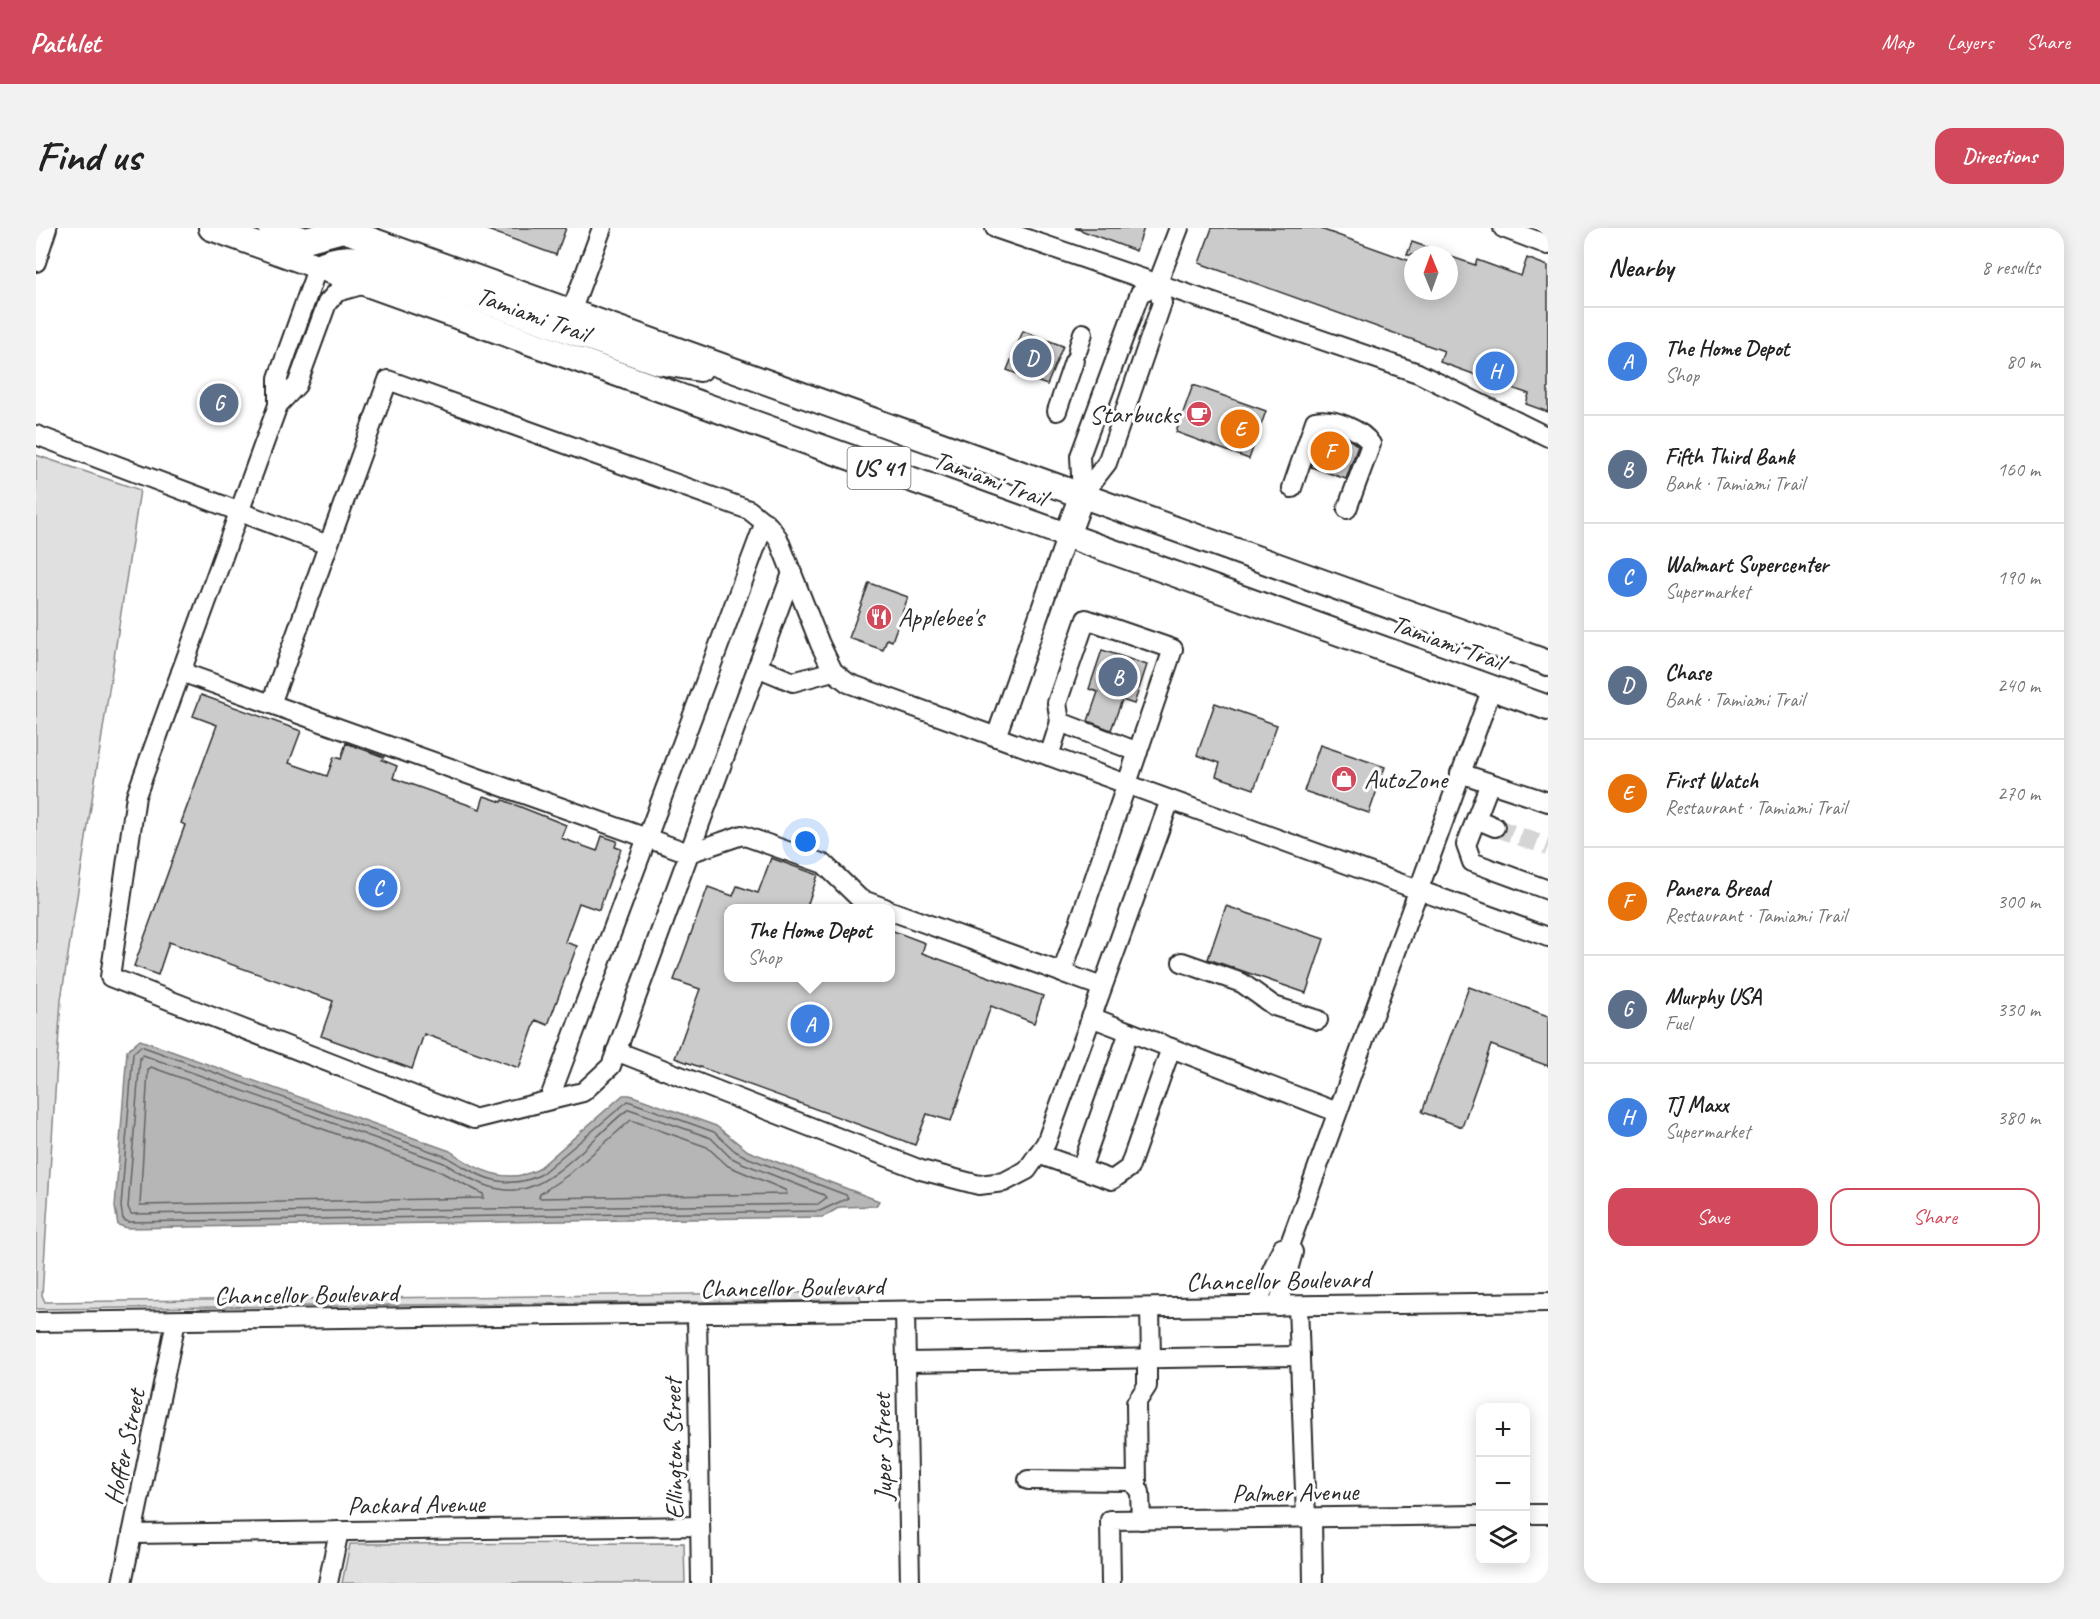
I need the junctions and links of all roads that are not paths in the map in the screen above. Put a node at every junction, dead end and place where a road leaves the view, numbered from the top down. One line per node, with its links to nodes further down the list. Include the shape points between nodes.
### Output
1 (47, 228): 10 (street)
2 (211, 228): 11 (main road, Tamiami Trail / US 41)
3 (271, 228): 8 (main road, via 306,240)
4 (602, 228): 14 (street)
5 (995, 228): 13 (street)
6 (1179, 228): 13 (street)
7 (1503, 228): 9 (street)
8 (342, 229): 14 (main road, Tamiami Trail / US 41)
9 (1548, 245)
10 (37, 253)
11 (318, 266): 12 (main road, Tamiami Trail / US 41); 16 (main road, via 334,258 374,262 657,362); 17 (street, via 278,378)
12 (365, 284): 17 (street, via 337,292 327,303 297,385); 26 (main road, Tamiami Trail / US 41)
13 (1158, 285): 20 (street, via 1418,373); 22 (street, via 1162,303 1107,463); 22 (street, via 1140,293 1080,456)
14 (571, 312): 16 (main road, Tamiami Trail / US 41)
15 (1078, 348): 18 (street)
16 (750, 376): 22 (main road, Tamiami Trail / US 41)
17 (278, 405): 24 (street)
18 (1057, 411)
19 (36, 435): 24 (street)
20 (1548, 437)
21 (1292, 488): 23 (street, via 1315,421 1324,419 1365,434 1371,444)
22 (1082, 495): 26 (main road); 30 (main road, Tamiami Trail / US 41)
23 (1347, 508)
24 (239, 512): 27 (street); 33 (street)
25 (765, 522): 27 (street, via 749,510 388,380); 28 (street, via 778,538); 49 (street)
26 (1067, 536): 29 (main road, Tamiami Trail / US 41); 39 (street)
27 (328, 545): 36 (street)
28 (792, 573): 31 (street); 32 (street)
29 (1420, 662): 34 (main road, Tamiami Trail / US 41); 35 (main road, via 1472,669)
30 (1548, 663)
31 (757, 668): 32 (street, via 793,682); 50 (street)
32 (833, 670): 39 (street, via 848,684)
33 (181, 672): 36 (street); 64 (street, via 136,796 110,976 474,1119)
34 (1492, 688): 37 (main road, Tamiami Trail / US 41); 42 (street)
35 (1548, 697)
36 (271, 704): 49 (street)
37 (1548, 708)
38 (1060, 722): 40 (street); 40 (street, via 1057,703 1086,619 1173,649); 41 (street)
39 (996, 737): 41 (street)
40 (1138, 752): 44 (street)
41 (1049, 756): 44 (street)
42 (1460, 773): 43 (street); 51 (street)
43 (1490, 783): 46 (street); 47 (street)
44 (1126, 784): 45 (street); 57 (street)
45 (1170, 800): 51 (street); 58 (street)
46 (1548, 802)
47 (1476, 819): 48 (street); 52 (street, via 1466,845 1472,862)
48 (1495, 827)
49 (647, 838): 50 (street); 64 (street)
50 (689, 852): 53 (street, via 742,835 824,864 860,899); 63 (street)
51 (1417, 890): 55 (street); 65 (street)
52 (1548, 890)
53 (872, 904)
54 (895, 912): 57 (street)
55 (1548, 938)
56 (1182, 962): 60 (street, via 1242,983 1274,1006)
57 (1062, 973): 58 (street)
58 (1102, 987): 59 (street)
59 (1091, 1017): 61 (street); 66 (street, via 1046,1143)
60 (1318, 1020)
61 (1129, 1032): 62 (street); 67 (street)
62 (1171, 1048): 65 (street); 67 (street, via 1129,1168 1113,1180)
63 (616, 1051): 64 (street, via 611,1066 583,1092); 66 (street, via 921,1170 979,1185 1012,1178 1027,1170)
64 (549, 1100)
65 (1337, 1112): 68 (street)
66 (1038, 1154): 67 (street)
67 (1081, 1169)
68 (1289, 1246): 70 (street, via 1282,1248); 71 (street, via 1293,1252)
69 (1548, 1302): 72 (street, Chancellor Boulevard)
70 (1256, 1306): 71 (street, Chancellor Boulevard); 73 (street, Chancellor Boulevard)
71 (1278, 1306): 72 (street, Chancellor Boulevard)
72 (1298, 1306): 78 (street)
73 (1150, 1308): 74 (street, Chancellor Boulevard); 79 (street)
74 (905, 1311): 75 (street, Chancellor Boulevard); 80 (street, Juper Street)
75 (697, 1314): 76 (street, Chancellor Boulevard); 88 (street, Ellington Street)
76 (176, 1321): 77 (street, Chancellor Boulevard); 90 (street, Hoffer Street)
77 (36, 1322)
78 (1300, 1356): 79 (street); 86 (street)
79 (1149, 1358): 80 (street); 82 (street, via 1147,1386 1136,1403)
80 (906, 1362): 94 (street, Juper Street)
81 (1028, 1480): 82 (street, via 1132,1481)
82 (1137, 1486): 87 (street)
83 (1530, 1514): 84 (street)
84 (1548, 1514)
85 (1476, 1515): 86 (street, Palmer Avenue)
86 (1309, 1517): 87 (street, Palmer Avenue); 96 (street)
87 (1141, 1520): 95 (street, Palmer Avenue, via 1110,1520)
88 (700, 1526): 89 (street, Packard Avenue); 93 (street, Ellington Street)
89 (339, 1531): 90 (street, Packard Avenue); 92 (street)
90 (132, 1534): 91 (street, Hoffer Street)
91 (122, 1583)
92 (328, 1583)
93 (701, 1583)
94 (910, 1583)
95 (1111, 1583)
96 (1313, 1583)

